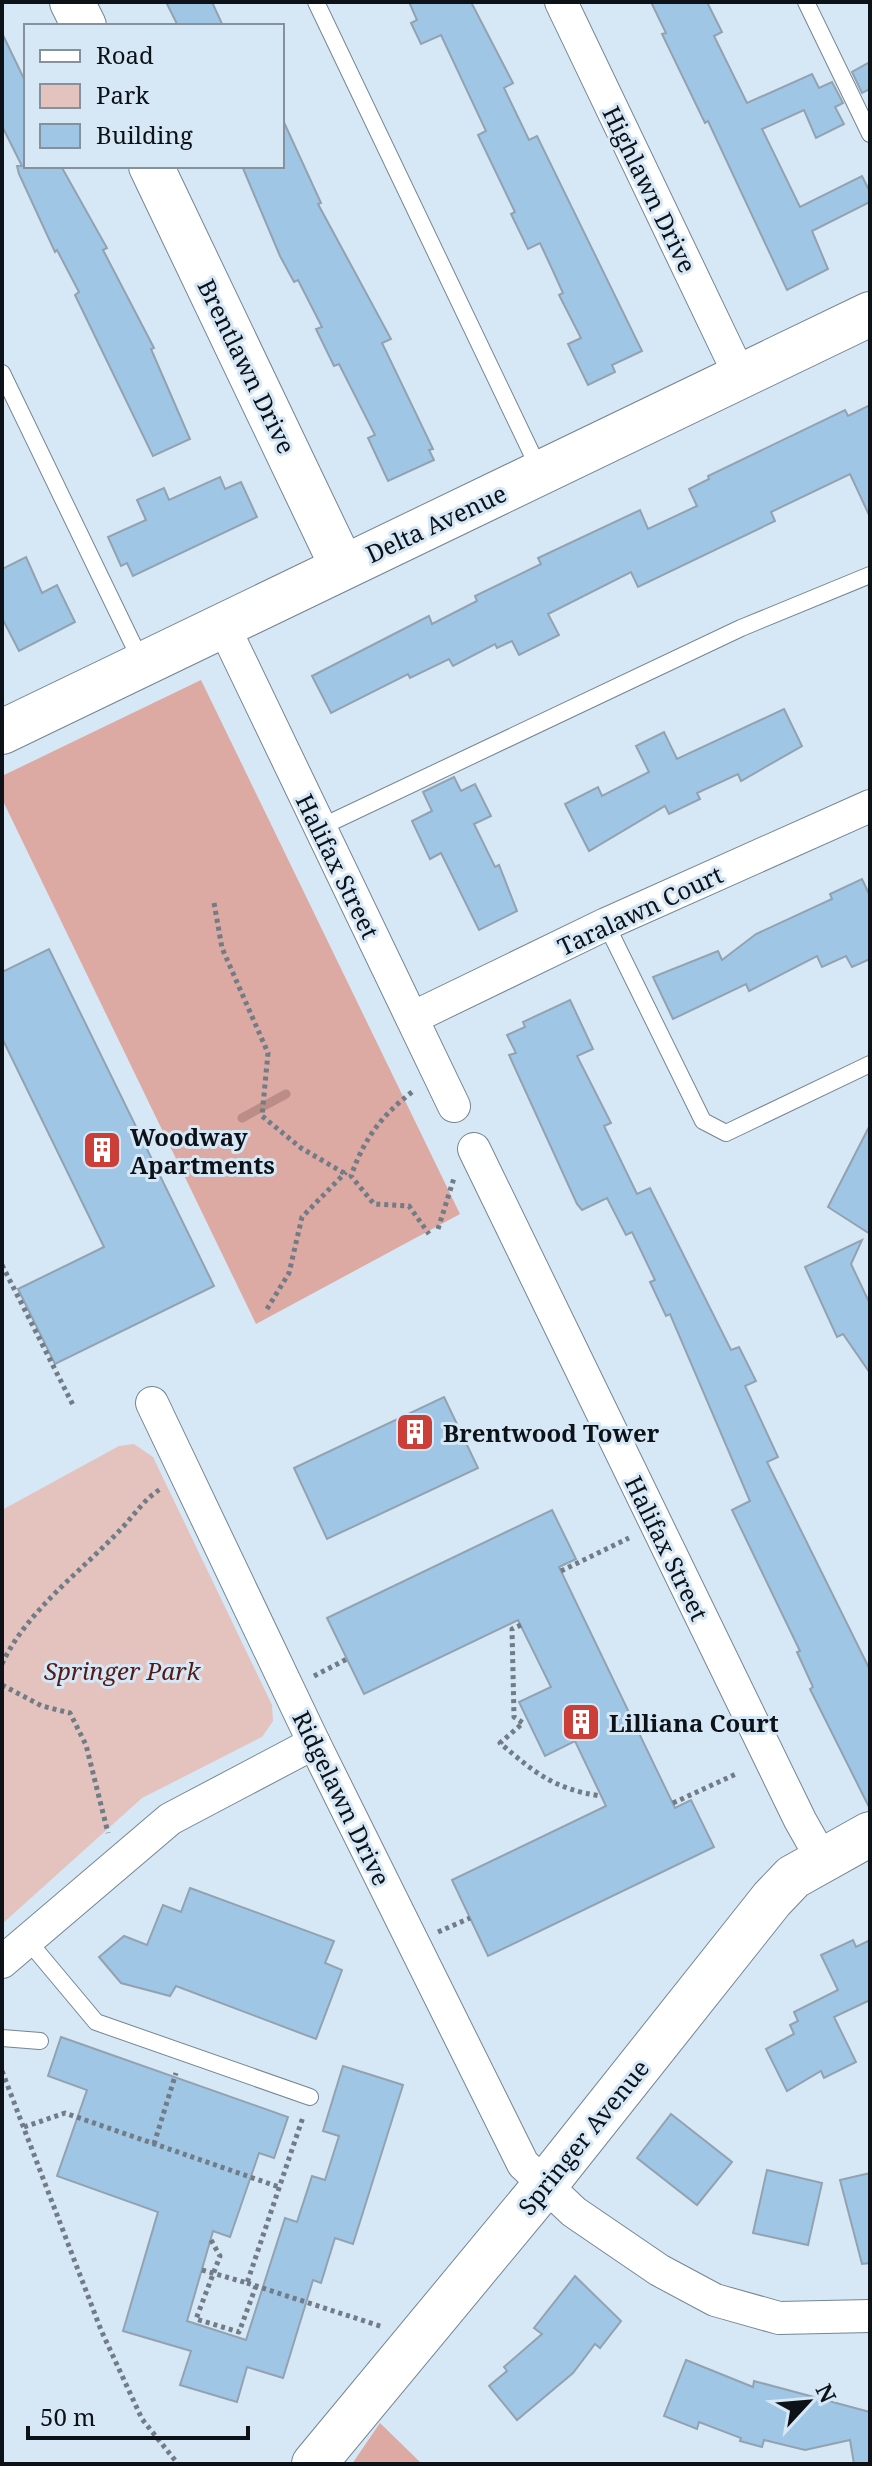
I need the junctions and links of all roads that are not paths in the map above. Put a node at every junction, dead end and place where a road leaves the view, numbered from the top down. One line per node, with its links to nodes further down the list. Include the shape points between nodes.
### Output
1 (72, 2): 5 (street)
2 (316, 2): 11 (lane)
3 (561, 2): 10 (street, Highlawn Drive)
4 (806, 2): 6 (lane)
5 (83, 24)
6 (870, 134)
7 (152, 168): 12 (street, Brentlawn Drive)
8 (870, 314): 10 (street, Delta Avenue)
9 (2, 373): 15 (lane)
10 (740, 376): 11 (street, Delta Avenue)
11 (542, 474): 12 (street, Delta Avenue)
12 (342, 566): 14 (street, Delta Avenue)
13 (870, 575): 18 (lane, via 741,628)
14 (223, 625): 15 (street, Delta Avenue); 18 (street, Halifax Street)
15 (143, 665): 16 (street, Delta Avenue)
16 (2, 732)
17 (870, 806): 19 (street, Taralawn Court)
18 (319, 828): 20 (street, Halifax Street)
19 (606, 924): 20 (street, Taralawn Court); 21 (lane, via 703,1121 726,1133)
20 (412, 1018): 22 (street, Halifax Street)
21 (870, 1064)
22 (454, 1106)
23 (474, 1149): 27 (street, Halifax Street)
24 (152, 1403): 25 (street, Ridgelawn Drive)
25 (314, 1743): 28 (street, via 170,1819); 33 (street, Ridgelawn Drive, via 517,2152)
26 (870, 1834): 27 (street, Springer Avenue)
27 (822, 1859): 33 (street, Springer Avenue, via 793,1877 772,1899)
28 (29, 1942): 29 (street); 32 (lane, via 96,2022)
29 (2, 1962)
30 (2, 2038): 31 (lane)
31 (40, 2041)
32 (310, 2097)
33 (545, 2185): 34 (street, Ridgelawn Drive, via 622,2245 715,2300 779,2318); 35 (street, Springer Avenue)
34 (870, 2316)
35 (314, 2464)

